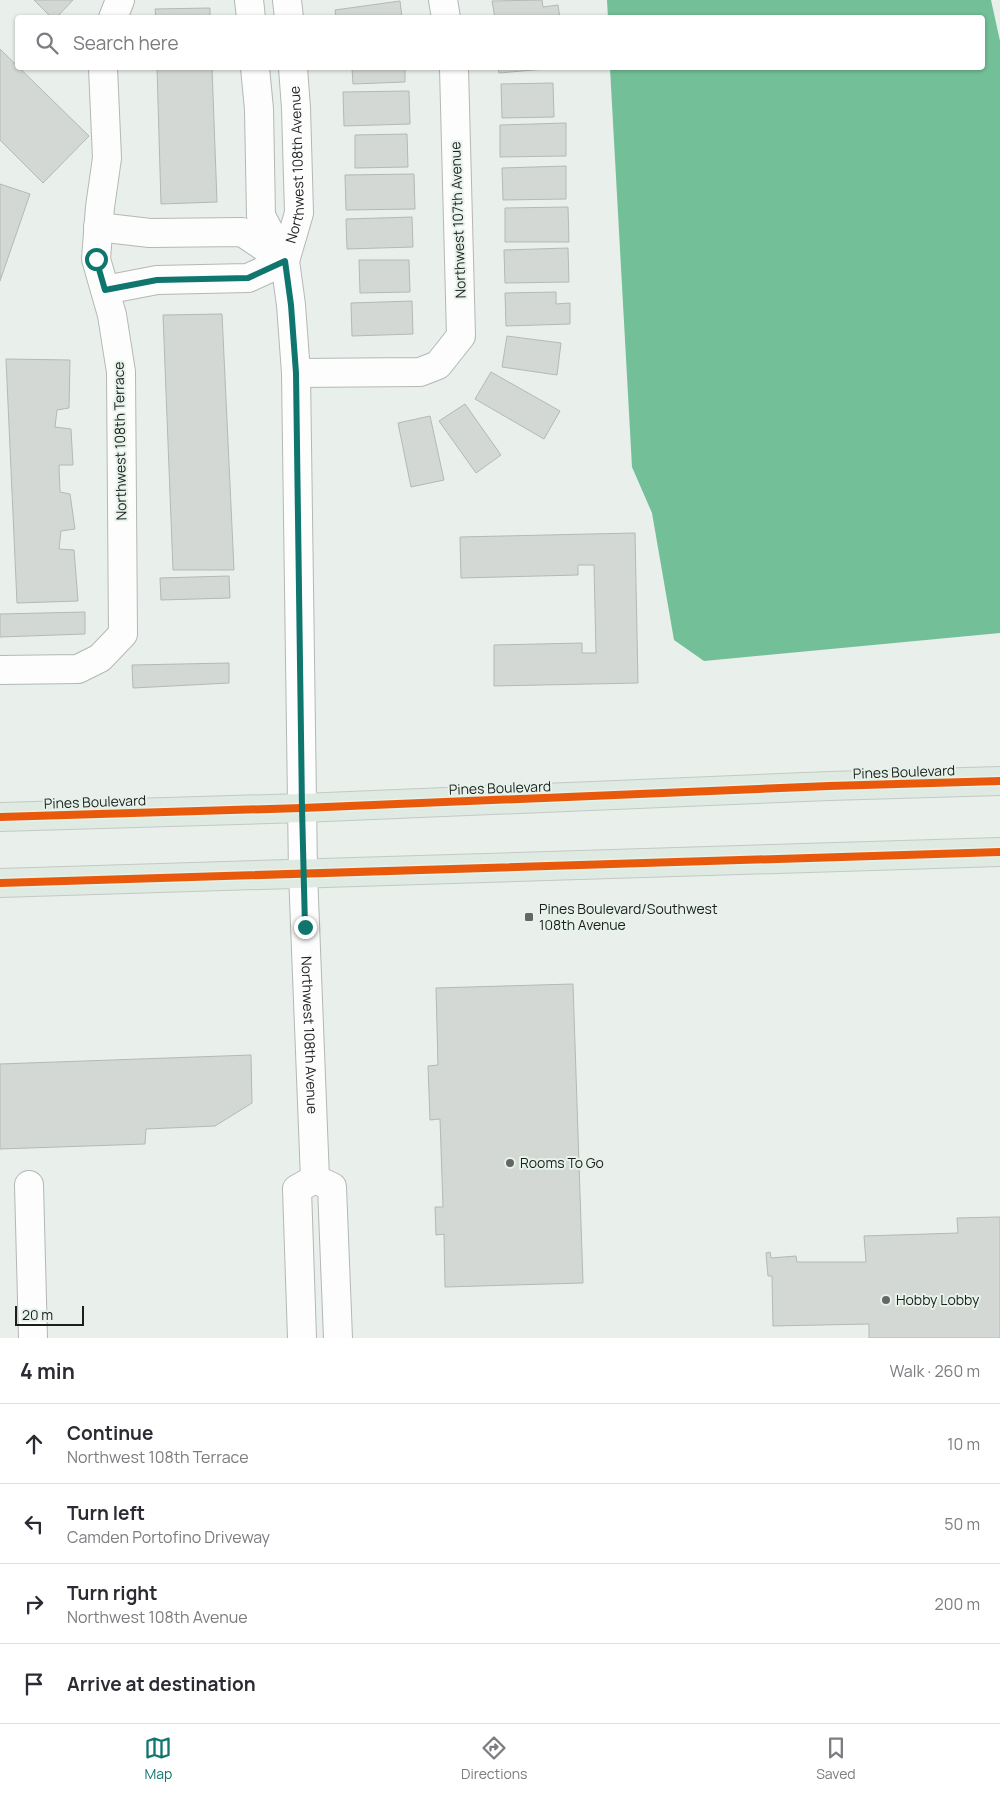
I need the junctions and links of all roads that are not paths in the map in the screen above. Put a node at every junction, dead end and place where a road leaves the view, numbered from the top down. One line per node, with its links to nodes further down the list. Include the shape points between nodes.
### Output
1 (120, 0): 5 (street)
2 (249, 0): 6 (street)
3 (287, 0): 7 (street)
4 (443, 0): 8 (street)
5 (114, 15)
6 (251, 15)
7 (289, 15)
8 (446, 15)
9 (103, 70): 13 (street, Northwest 108th Terrace, via 107,158)
10 (255, 70): 14 (street, Northwest 108th Avenue, via 261,216)
11 (293, 70): 14 (street, Northwest 108th Avenue, via 299,213)
12 (454, 70): 16 (street, Northwest 107th Avenue, via 461,336 438,365 420,372)
13 (98, 227): 14 (street, via 150,233 242,232); 15 (street, Northwest 108th Terrace, via 96,259)
14 (285, 261): 15 (street, via 248,278 157,280); 16 (street, Northwest 108th Avenue)
15 (105, 290): 17 (street, Northwest 108th Terrace, via 121,372 123,634 100,658 78,669)
16 (296, 373): 19 (street, Northwest 108th Avenue)
17 (0, 670)
18 (1000, 781): 19 (highway, Pines Boulevard)
19 (302, 808): 20 (highway, Pines Boulevard); 22 (street, Northwest 108th Avenue)
20 (0, 818)
21 (1000, 852): 22 (highway)
22 (303, 873): 23 (highway); 24 (street, Northwest 108th Avenue)
23 (0, 883)
24 (315, 1179): 27 (street, via 297,1189); 28 (street, via 332,1186)
25 (29, 1185): 26 (street)
26 (33, 1338)
27 (302, 1338)
28 (338, 1338)

